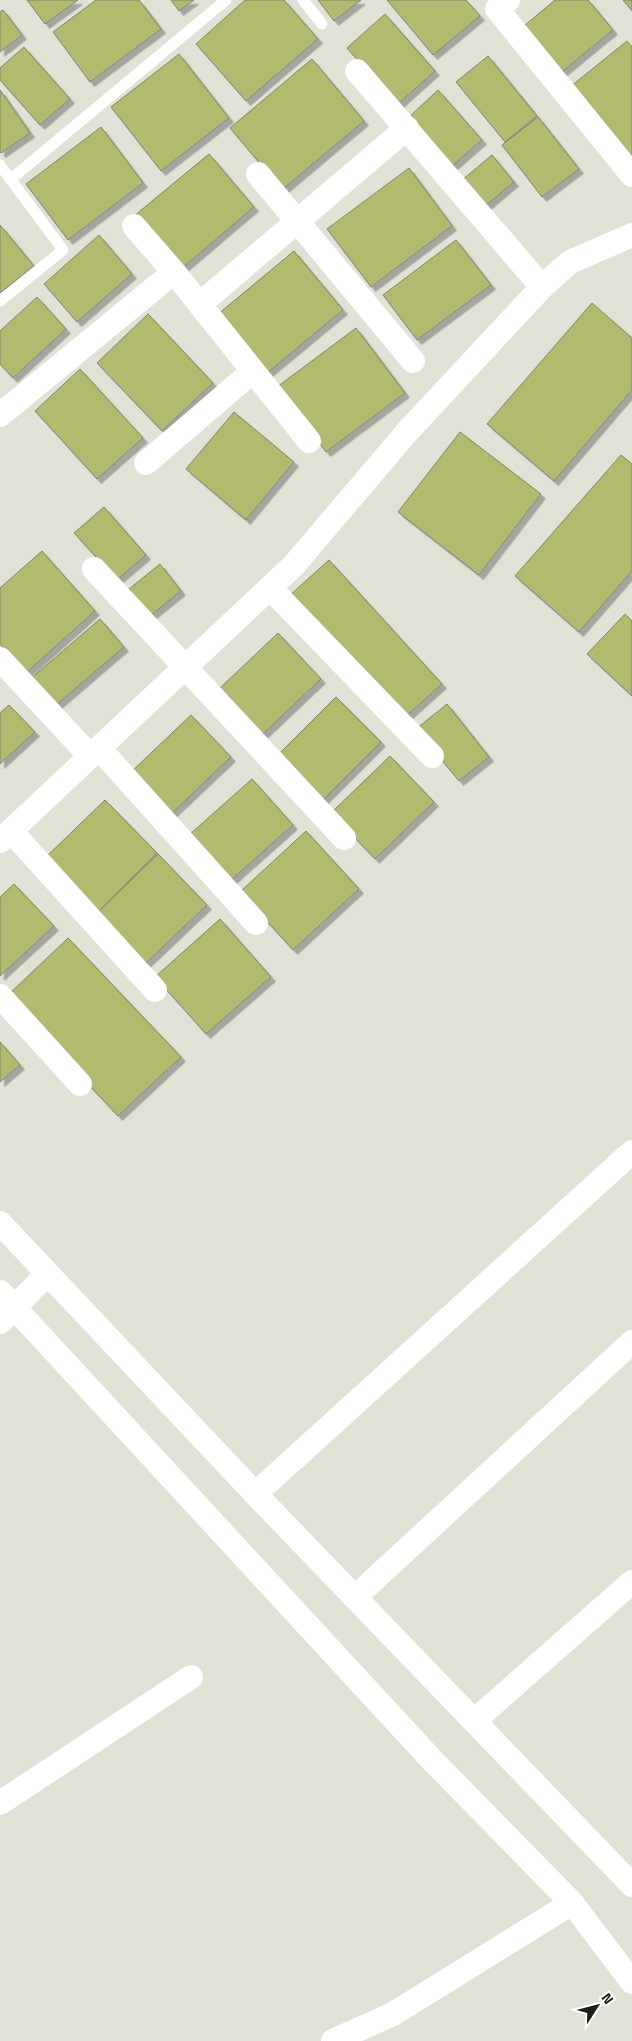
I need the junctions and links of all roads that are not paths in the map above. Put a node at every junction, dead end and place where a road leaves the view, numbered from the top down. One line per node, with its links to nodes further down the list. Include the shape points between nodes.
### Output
1 (226, 0): 10 (lane)
2 (303, 0): 4 (lane)
3 (508, 0): 9 (street, via 497,9)
4 (322, 24)
5 (357, 71): 6 (street)
6 (408, 128): 11 (street); 15 (street)
7 (0, 165): 10 (lane)
8 (258, 174): 11 (street)
9 (632, 175)
10 (10, 180): 16 (lane, via 63,250)
11 (296, 222): 17 (street); 18 (street)
12 (134, 226): 14 (street)
13 (632, 236): 15 (street, via 570,262)
14 (174, 272): 17 (street); 20 (street)
15 (542, 287): 24 (street, via 407,432 294,565)
16 (0, 301)
17 (200, 304): 19 (street)
18 (413, 361)
19 (253, 371): 21 (street); 22 (street)
20 (0, 415)
21 (309, 441)
22 (146, 463)
23 (94, 570): 26 (street)
24 (270, 588): 26 (street); 28 (street)
25 (0, 659): 27 (street)
26 (185, 667): 27 (street); 30 (street)
27 (95, 752): 29 (street); 31 (street)
28 (432, 756)
29 (5, 836): 32 (street)
30 (344, 838)
31 (256, 923)
32 (155, 990)
33 (0, 996): 34 (street)
34 (80, 1084)
35 (632, 1152): 40 (street)
36 (0, 1223): 37 (street)
37 (48, 1274): 38 (street); 40 (street)
38 (5, 1307): 47 (street, via 431,1759)
39 (632, 1342): 42 (street)
40 (255, 1494): 42 (street)
41 (632, 1582): 44 (street)
42 (355, 1598): 44 (street)
43 (191, 1677): 45 (street)
44 (474, 1721): 46 (street)
45 (0, 1803)
46 (632, 1885)
47 (572, 1903): 48 (street); 49 (street, via 393,2014)
48 (632, 1982)
49 (333, 2041)

